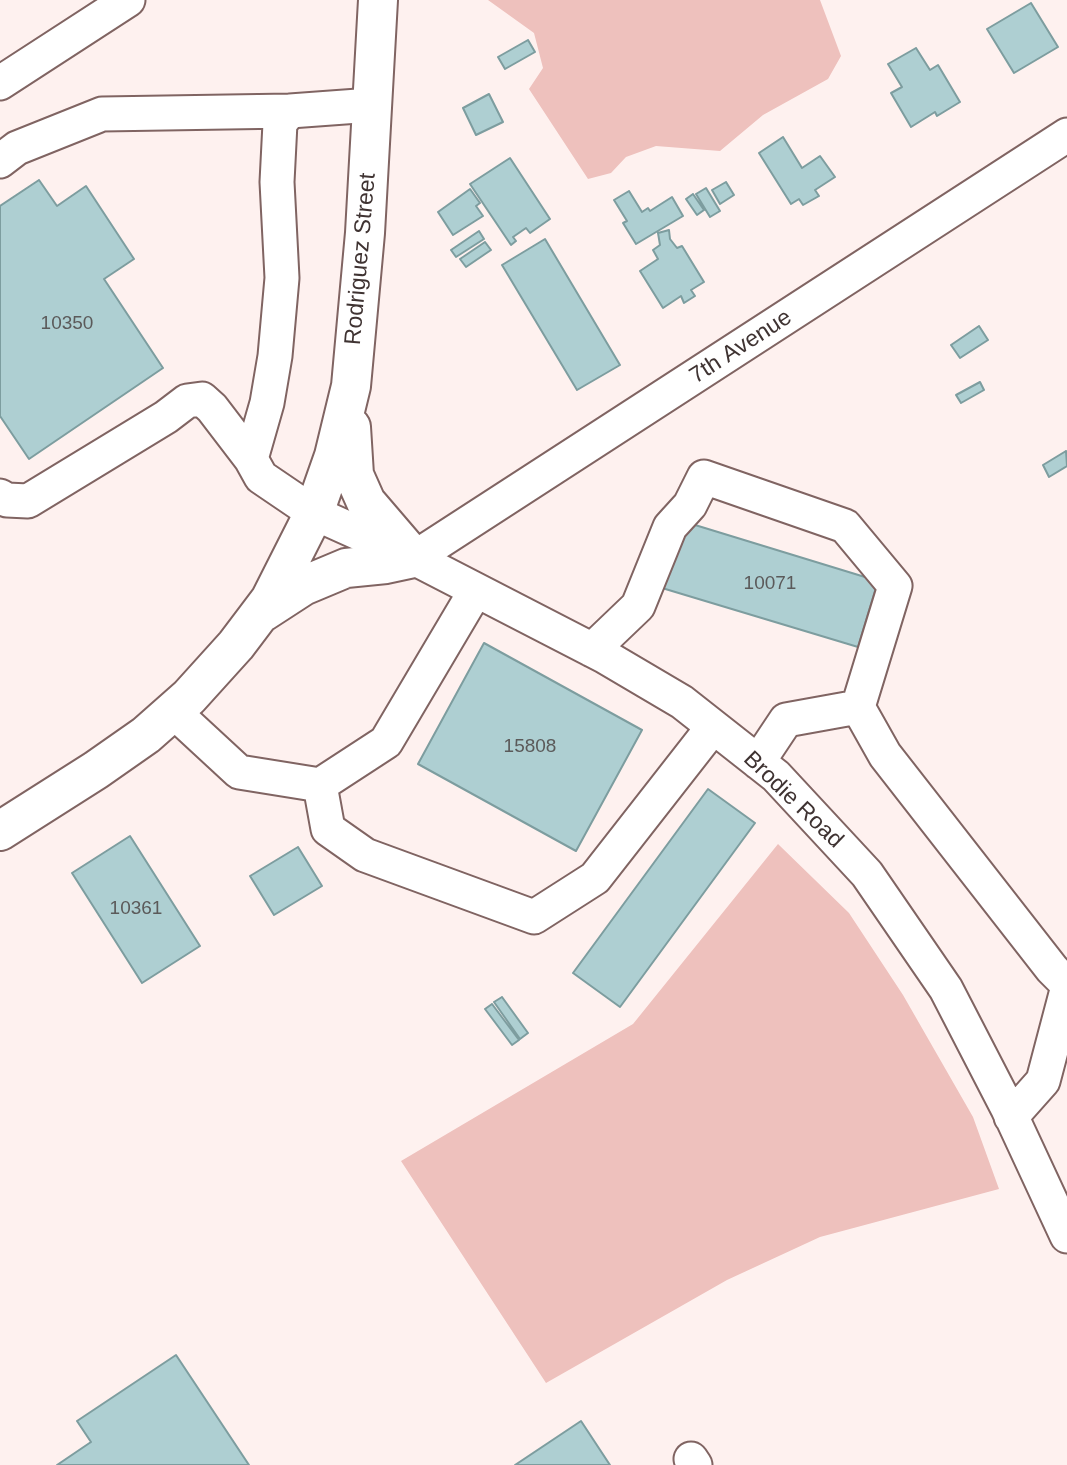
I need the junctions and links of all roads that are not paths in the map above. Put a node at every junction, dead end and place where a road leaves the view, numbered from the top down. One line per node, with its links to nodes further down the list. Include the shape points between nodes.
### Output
1 (128, 0): 3 (street)
2 (378, 0): 4 (main road, Rodriguez Street)
3 (0, 83)
4 (372, 105): 5 (street); 8 (main road, Rodriguez Street)
5 (290, 111): 7 (street, via 102,114 17,148); 9 (street, via 279,123 282,278 275,356)
6 (1067, 135): 12 (street, 7th Avenue)
7 (0, 161)
8 (351, 386): 11 (main road, Rodriguez Street); 12 (main road, via 354,475 366,502)
9 (251, 459): 10 (street, Brodie Road, via 212,408 202,399 187,401 28,500); 11 (street, Brodie Road, via 261,477)
10 (0, 496)
11 (314, 513): 12 (street, Brodie Road); 14 (main road, Rodriguez Street)
12 (414, 558): 13 (street, Brodie Road); 14 (main road, via 323,576)
13 (476, 590): 15 (street, Brodie Road); 20 (street, via 386,742)
14 (259, 615): 17 (main road, Rodriguez Street)
15 (592, 650): 16 (street, via 638,606 670,527 690,505 704,477 845,526 894,586); 18 (street, Brodie Road, via 682,702)
16 (858, 707): 19 (street, via 786,720); 22 (street, via 885,755)
17 (173, 711): 20 (street, via 239,772); 21 (main road, Rodriguez Street, via 96,770)
18 (713, 727): 19 (street, Brodie Road); 20 (street, via 595,878 534,917 365,855 328,829)
19 (758, 762): 24 (street, Brodie Road, via 867,874 946,989)
20 (320, 786)
21 (0, 831)
22 (1067, 984)
23 (1067, 990): 24 (street, via 1043,1081)
24 (1011, 1116): 25 (street, Brodie Road)
25 (1067, 1236)

